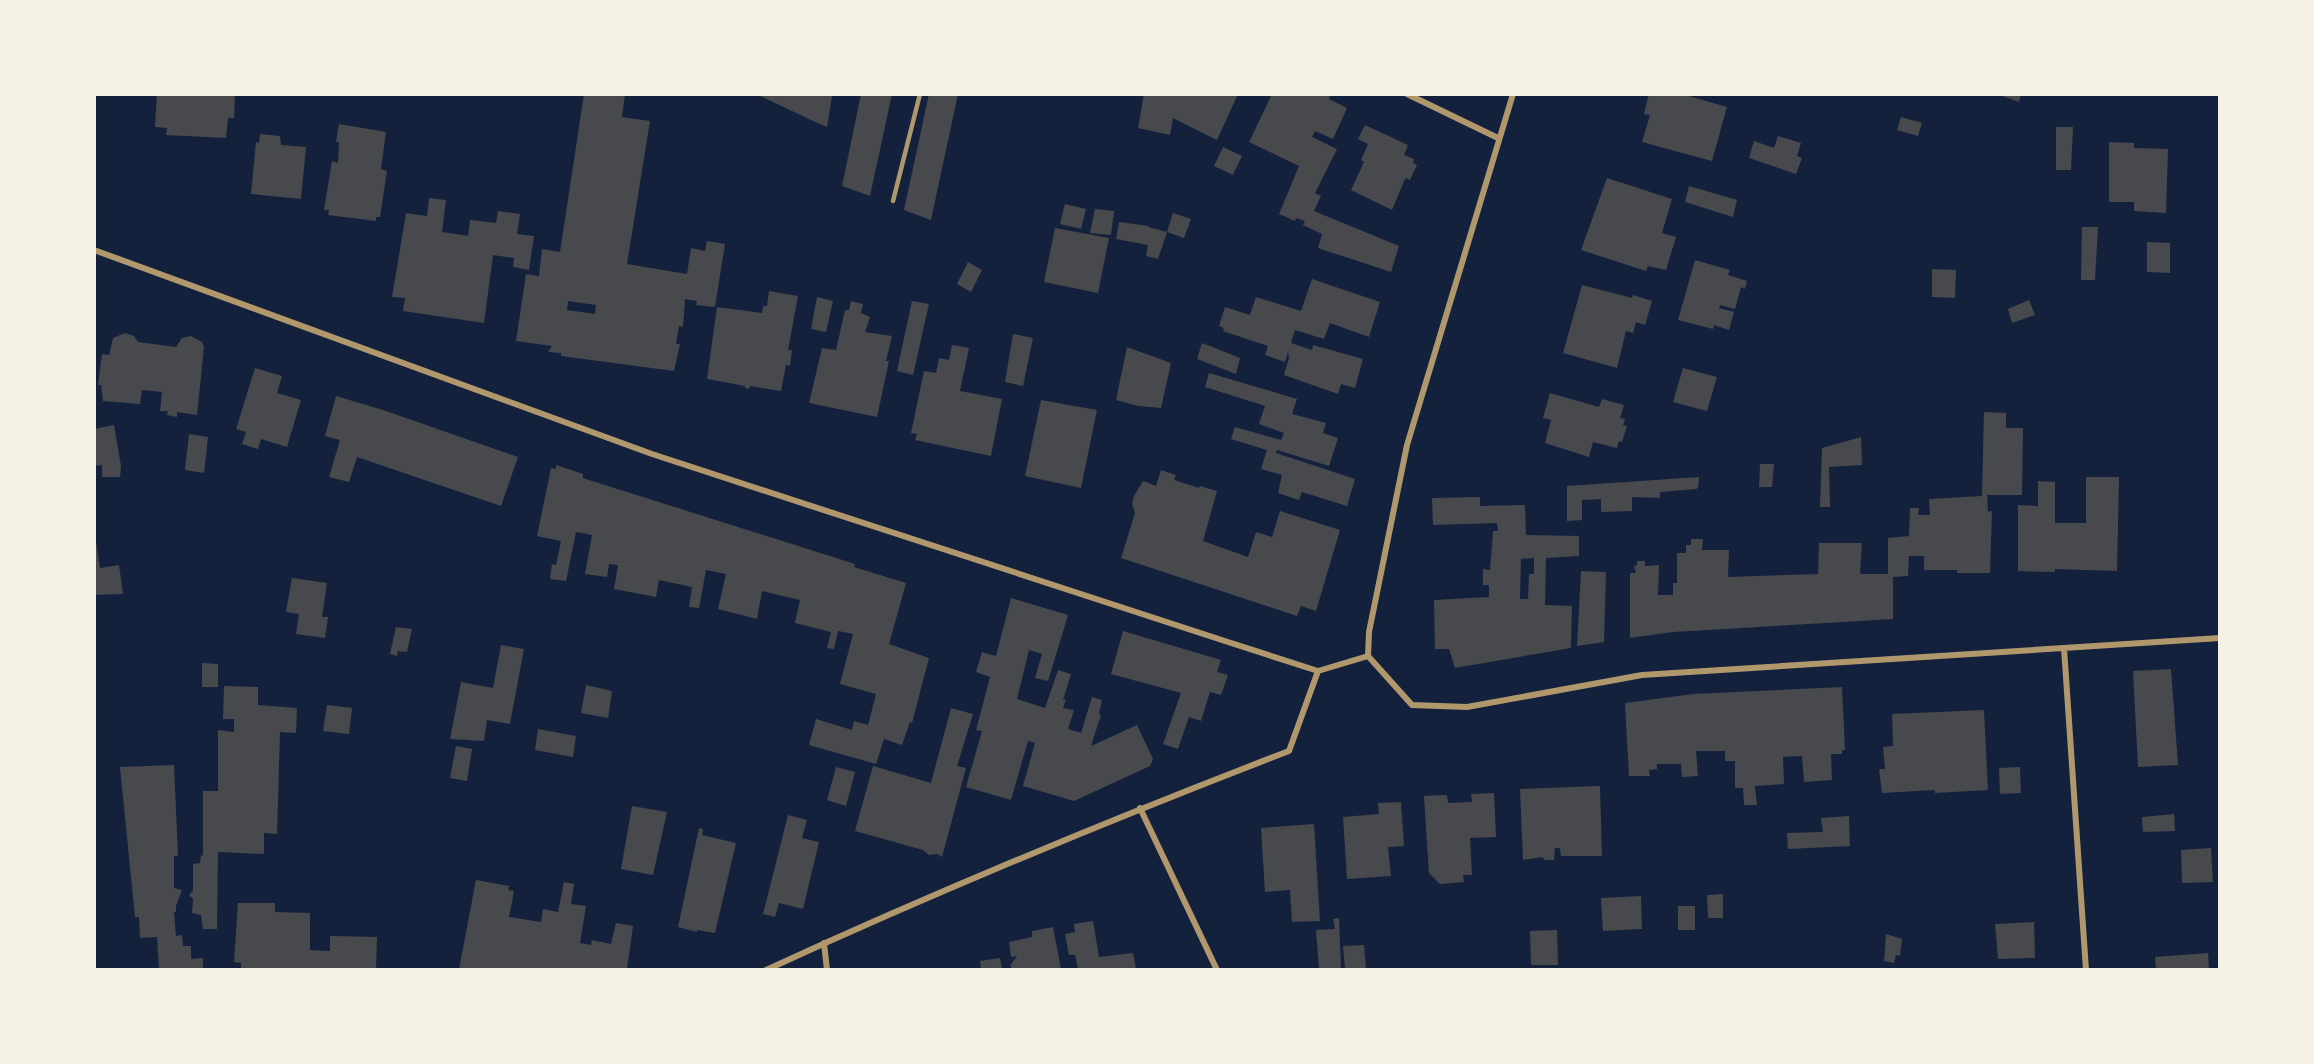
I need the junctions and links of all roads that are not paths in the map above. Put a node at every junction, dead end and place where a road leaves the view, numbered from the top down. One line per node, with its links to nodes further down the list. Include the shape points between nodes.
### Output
1 (920, 94): 5 (lane)
2 (1407, 94): 4 (street)
3 (1513, 94): 4 (street)
4 (1498, 138): 9 (street, via 1407,445 1369,632)
5 (893, 201)
6 (94, 250): 10 (street, via 652,454)
7 (2220, 638): 8 (street)
8 (2064, 648): 9 (street, via 1642,675 1467,707 1412,705); 16 (street)
9 (1368, 656): 10 (street)
10 (1318, 671): 11 (street, via 1289,752)
11 (1140, 808): 12 (street); 15 (street)
12 (824, 943): 13 (street); 14 (street)
13 (766, 969)
14 (827, 969)
15 (1217, 969)
16 (2086, 969)

